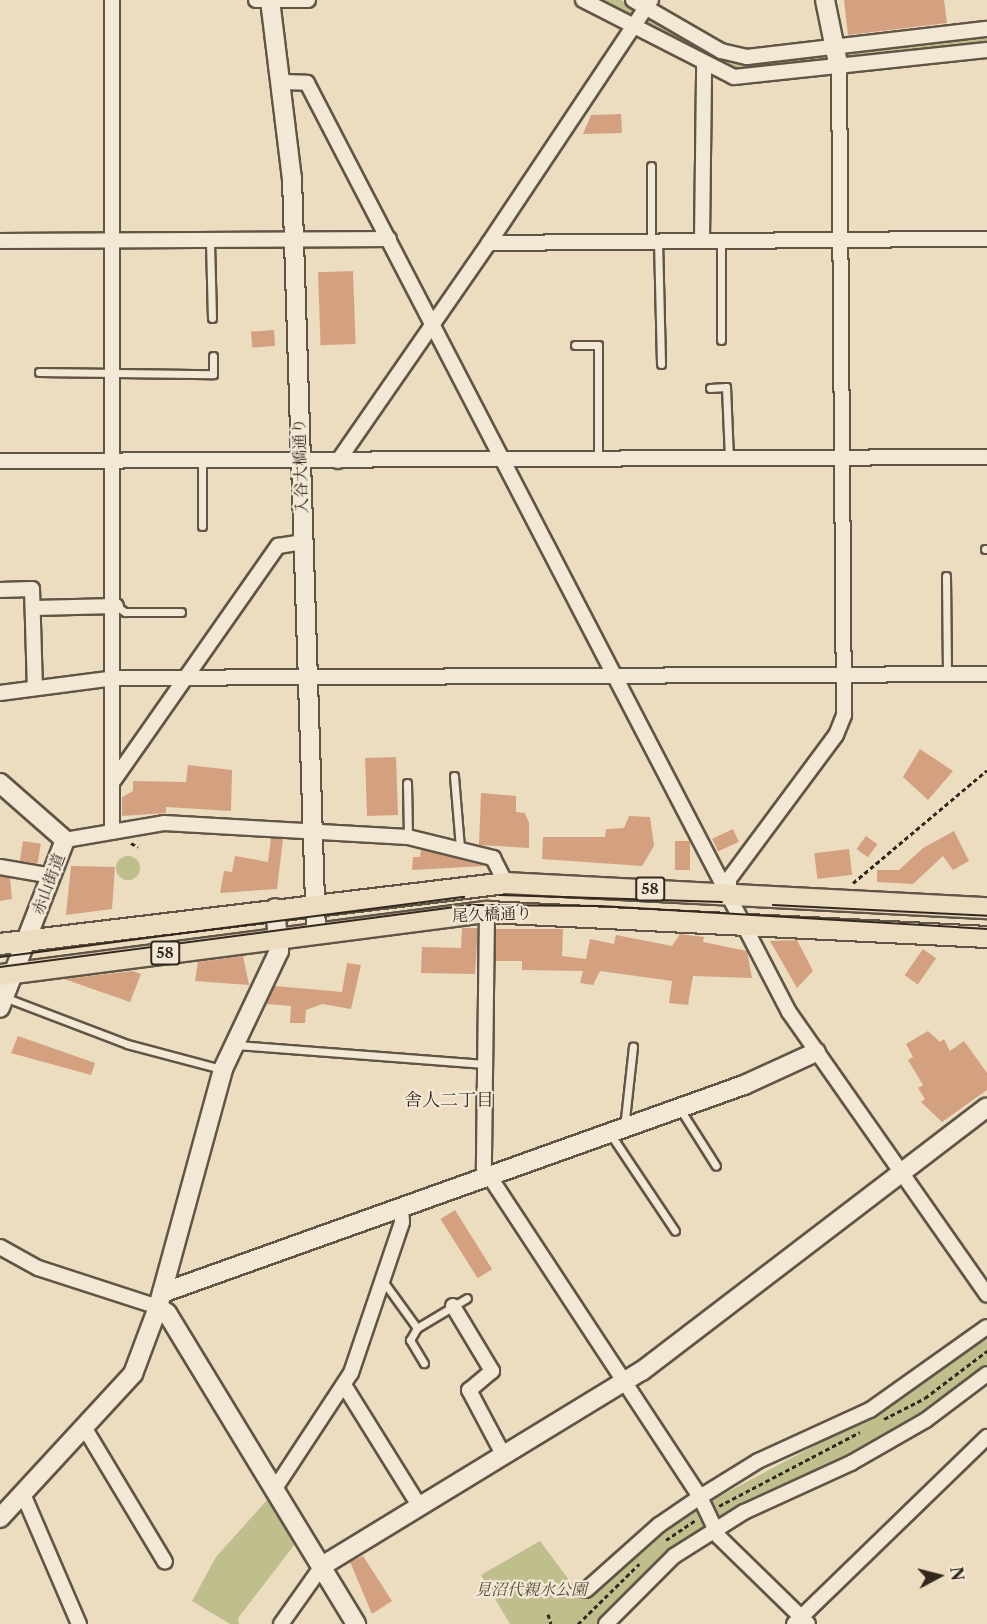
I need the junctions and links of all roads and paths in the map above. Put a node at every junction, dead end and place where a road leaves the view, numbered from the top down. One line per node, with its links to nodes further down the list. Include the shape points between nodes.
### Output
1 (112, 0): 23 (street)
2 (308, 0): 6 (street)
3 (583, 0): 8 (street)
4 (633, 0): 7 (street)
5 (825, 0): 10 (street)
6 (265, 1): 14 (street, 入谷大橋通り)
7 (650, 5): 8 (street); 10 (street, via 733,55)
8 (637, 26): 12 (street); 26 (street)
9 (987, 29): 10 (street)
10 (833, 48): 13 (street)
11 (987, 50): 13 (street)
12 (704, 66): 13 (street, via 747,77); 21 (street)
13 (839, 68): 18 (street)
14 (283, 82): 16 (street, via 307,83); 25 (street, 入谷大橋通り)
15 (651, 166): 20 (lane)
16 (389, 239): 25 (street); 28 (street)
17 (721, 239): 18 (street); 21 (street); 29 (lane)
18 (844, 239): 19 (street); 37 (street)
19 (987, 239)
20 (655, 240): 21 (street); 26 (street); 32 (lane)
21 (702, 240)
22 (0, 241): 23 (street)
23 (112, 242): 24 (street); 34 (street)
24 (210, 242): 25 (street); 27 (lane)
25 (293, 242): 42 (street, 入谷大橋通り)
26 (489, 243): 28 (street)
27 (212, 318)
28 (433, 324): 38 (street); 43 (street)
29 (721, 340)
30 (575, 345): 39 (lane, via 598,345)
31 (213, 356): 34 (lane, via 213,374)
32 (661, 364)
33 (39, 372): 34 (lane)
34 (111, 374): 41 (street)
35 (710, 388): 40 (lane, via 726,387)
36 (987, 457): 37 (street)
37 (843, 459): 40 (street); 55 (street)
38 (338, 460): 42 (street); 43 (street)
39 (598, 460): 40 (street); 43 (street)
40 (729, 460)
41 (113, 461): 44 (street); 45 (street); 50 (street)
42 (300, 461): 45 (street); 47 (street, 入谷大橋通り)
43 (505, 461): 56 (street)
44 (0, 462)
45 (202, 462): 46 (lane)
46 (202, 526)
47 (302, 542): 58 (street, via 278,546); 59 (street, 入谷大橋通り)
48 (946, 576): 54 (lane)
49 (0, 590): 51 (street, via 32,589)
50 (116, 606): 51 (street); 52 (lane, via 125,612); 57 (street)
51 (34, 608): 60 (street)
52 (181, 612)
53 (987, 674): 54 (street)
54 (947, 675): 55 (street)
55 (843, 676): 56 (street); 76 (street, via 840,729 729,879)
56 (616, 677): 59 (street); 76 (street)
57 (116, 678): 58 (street); 60 (street); 64 (street)
58 (188, 678): 59 (street); 64 (street)
59 (307, 678): 67 (street, 入谷大橋通り)
60 (35, 688): 61 (street)
61 (0, 693)
62 (987, 770): 75 (path)
63 (454, 776): 71 (lane)
64 (114, 780): 68 (street)
65 (0, 783): 70 (street, 赤山街道)
66 (407, 783): 69 (lane)
67 (312, 828): 68 (street, via 164,823); 69 (street); 77 (street, 入谷大橋通り)
68 (112, 832): 70 (street)
69 (408, 837): 71 (street)
70 (65, 840): 73 (street, 赤山街道)
71 (460, 848): 74 (street, via 493,858)
72 (0, 867): 73 (street)
73 (52, 876): 85 (street, 赤山街道)
74 (506, 883): 76 (main road, 尾久橋通り / 58); 77 (main road, 尾久橋通り / 58)
75 (850, 886)
76 (729, 893): 79 (main road, 尾久橋通り / 58); 81 (street)
77 (314, 903): 78 (main road, 尾久橋通り / 58); 82 (street, 入谷大橋通り)
78 (275, 908): 84 (street); 85 (main road, 尾久橋通り / 58)
79 (987, 908)
80 (487, 912): 81 (main road, 尾久橋通り / 58); 82 (main road, 尾久橋通り / 58); 92 (street)
81 (745, 922): 83 (main road, 尾久橋通り / 58); 91 (street, via 789,1012)
82 (316, 933): 84 (main road, 尾久橋通り / 58)
83 (987, 937)
84 (279, 938): 87 (main road, 尾久橋通り / 58); 89 (street, via 275,962)
85 (27, 940): 86 (main road, 尾久橋通り / 58); 87 (street, 赤山街道)
86 (0, 944)
87 (7, 974): 88 (street, 赤山街道)
88 (2, 1003): 93 (lane, via 128,1044)
89 (235, 1044): 92 (lane); 93 (street)
90 (633, 1047): 96 (lane)
91 (816, 1052): 94 (street, via 744,1086); 98 (street)
92 (484, 1064): 99 (street)
93 (223, 1069): 106 (street)
94 (679, 1106): 96 (street); 97 (lane)
95 (986, 1109): 98 (street)
96 (617, 1130): 99 (street); 101 (lane)
97 (716, 1166)
98 (899, 1170): 104 (street); 112 (street)
99 (488, 1176): 100 (street); 112 (street)
100 (401, 1207): 103 (street, via 402,1222); 106 (street)
101 (675, 1231)
102 (0, 1247): 106 (street, via 38,1268)
103 (383, 1281): 109 (lane); 113 (street)
104 (987, 1295)
105 (467, 1298): 107 (lane)
106 (160, 1300): 114 (street, via 133,1374); 117 (street)
107 (453, 1306): 109 (lane); 116 (street, via 492,1371 469,1390)
108 (987, 1327): 119 (street, via 870,1410 758,1461)
109 (417, 1328): 110 (lane, via 410,1340)
110 (424, 1363)
111 (987, 1374): 122 (street, via 898,1436)
112 (624, 1382): 116 (street); 119 (street)
113 (344, 1385): 117 (street); 120 (street)
114 (84, 1427): 118 (street); 123 (street)
115 (987, 1437): 127 (street)
116 (504, 1456): 120 (street)
117 (274, 1490): 124 (street)
118 (22, 1494): 121 (street); 128 (street)
119 (700, 1497): 122 (street); 125 (street, via 659,1525)
120 (420, 1507): 124 (street)
121 (0, 1518)
122 (715, 1531): 127 (street); 132 (street, via 674,1556)
123 (165, 1562)
124 (322, 1566): 129 (street); 130 (street)
125 (585, 1590)
126 (548, 1614): 131 (path)
127 (801, 1622)
128 (79, 1624)
129 (281, 1624)
130 (356, 1624)
131 (551, 1624)
132 (606, 1624)

